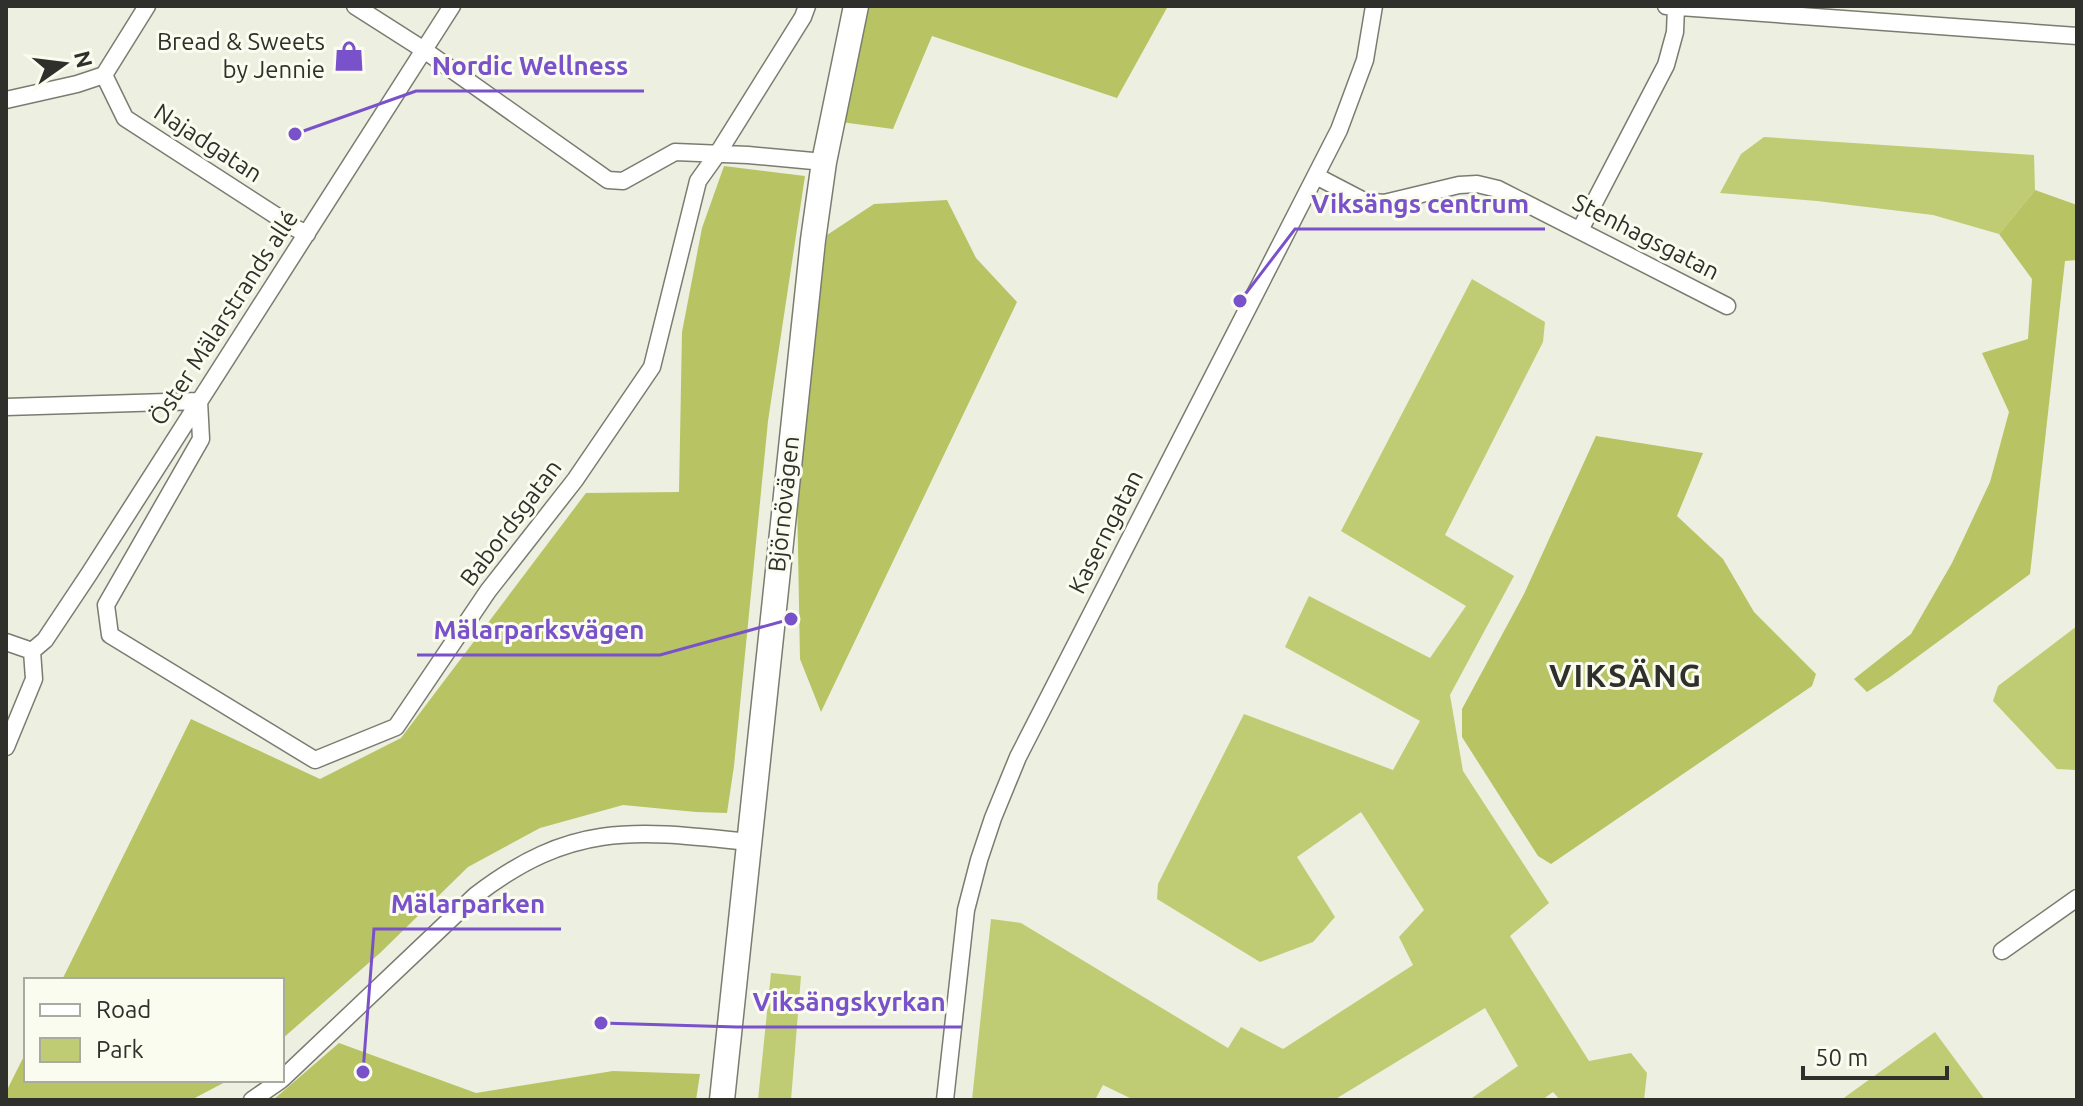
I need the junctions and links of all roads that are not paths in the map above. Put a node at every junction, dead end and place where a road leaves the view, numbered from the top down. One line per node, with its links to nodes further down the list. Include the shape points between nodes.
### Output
1 (147, 6): 11 (street)
2 (355, 6): 10 (street)
3 (452, 6): 10 (street, Öster Mälarstrands allé)
4 (807, 6): 13 (street)
5 (856, 6): 14 (main road, Björnövägen)
6 (1374, 6): 15 (street, Kaserngatan, via 1365,60)
7 (1666, 6): 8 (street)
8 (1676, 7): 9 (street); 16 (street, via 1666,65)
9 (2077, 36)
10 (424, 50): 13 (street, via 608,180 623,181 675,152); 17 (street, Öster Mälarstrands allé)
11 (104, 75): 12 (street); 17 (street, Najadgatan, via 125,118)
12 (6, 100)
13 (718, 153): 14 (street); 19 (street, Babordsgatan, via 698,181 652,367 396,727 315,760 110,635 106,605 201,439)
14 (824, 162): 24 (main road, Björnövägen)
15 (1316, 176): 16 (street, Stenhagsgatan, via 1364,201 1384,203 1477,184); 31 (street, Kaserngatan, via 1018,757 993,818 966,910)
16 (1580, 230): 18 (street, Stenhagsgatan)
17 (307, 234): 19 (street, Öster Mälarstrands allé)
18 (1727, 306)
19 (199, 401): 20 (street); 22 (street, Öster Mälarstrands allé, via 45,640)
20 (6, 407)
21 (6, 642): 22 (street)
22 (32, 651): 23 (street, via 34,679)
23 (6, 747)
24 (749, 842): 27 (street, via 663,833 605,835 524,863 476,895); 30 (main road, Björnövägen)
25 (2077, 898): 26 (street)
26 (2002, 951)
27 (284, 1078)
28 (279, 1082): 29 (street)
29 (252, 1100)
30 (722, 1100)
31 (945, 1100)

